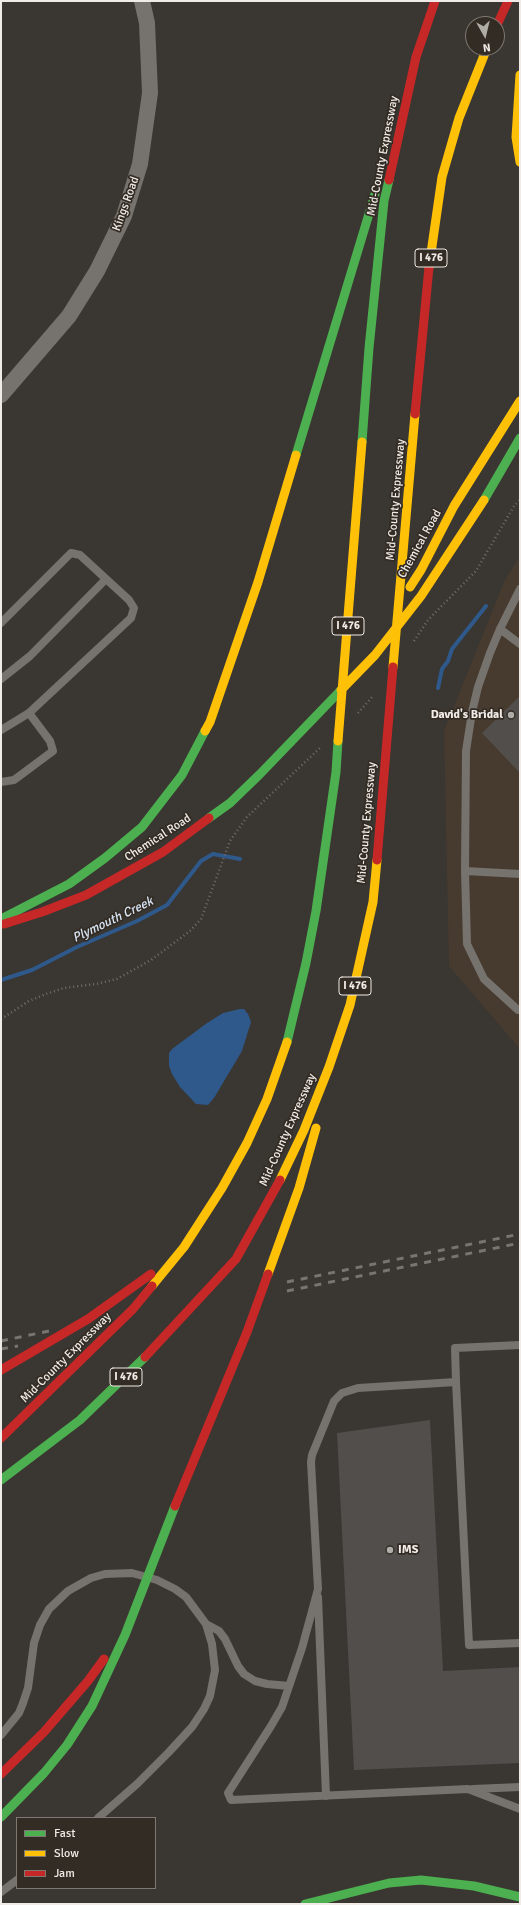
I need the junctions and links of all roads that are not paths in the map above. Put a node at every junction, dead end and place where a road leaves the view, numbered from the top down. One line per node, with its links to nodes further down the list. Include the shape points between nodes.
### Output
1 (142, 1): 9 (street, Kings Road, via 147,23 150,93 140,164 124,216 97,271 69,316)
2 (435, 1): 6 (main road, Mid-County Expressway / I 476)
3 (508, 1): 4 (main road)
4 (501, 16)
5 (484, 56): 29 (main road, Mid-County Expressway / I 476, via 459,118 442,177 425,304 373,902 350,1005)
6 (416, 57): 26 (main road, via 258,582 210,722 182,775 142,827 69,884); 30 (main road, Mid-County Expressway / I 476, via 384,201 336,772 306,963 284,1052 267,1099 247,1143 222,1188)
7 (520, 75): 8 (main road, via 516,137)
8 (520, 162)
9 (1, 395)
10 (520, 401): 14 (main road, Chemical Road, via 454,506 421,570)
11 (520, 438): 22 (main road, Chemical Road, via 474,517 422,596 375,655)
12 (106, 579): 15 (lane, via 80,555 71,553); 19 (lane, via 30,656); 20 (lane, via 129,600 134,608 131,618)
13 (520, 589): 16 (lane)
14 (389, 618)
15 (1, 623)
16 (500, 629): 17 (lane); 24 (lane, via 478,687 466,751)
17 (520, 644)
18 (356, 661): 22 (main road, Chemical Road)
19 (1, 679)
20 (29, 713): 21 (lane); 23 (lane, via 50,741 53,751 14,780)
21 (1, 730)
22 (302, 730): 27 (main road, Chemical Road, via 230,803 163,852 86,895)
23 (1, 782)
24 (465, 872): 25 (lane); 28 (lane, via 467,944 484,979)
25 (520, 874)
26 (1, 919)
27 (1, 925)
28 (519, 1011)
29 (329, 1067): 35 (main road, Mid-County Expressway / I 476, via 283,1175 236,1259 124,1380 80,1420); 37 (main road, via 313,1141 299,1188 247,1332)
30 (184, 1247): 32 (main road, via 139,1284 88,1319); 34 (main road, Mid-County Expressway / I 476, via 133,1309)
31 (520, 1345): 33 (lane, via 455,1348)
32 (1, 1370)
33 (456, 1382): 36 (lane, via 358,1388 342,1393 334,1401 311,1462); 39 (lane, via 469,1645)
34 (1, 1438)
35 (1, 1480)
36 (318, 1590): 40 (lane); 45 (lane)
37 (136, 1603): 42 (main road, via 113,1646 88,1682 44,1732); 47 (main road, via 116,1656 92,1706 67,1745)
38 (206, 1624): 40 (lane, via 219,1631 244,1674 266,1684); 41 (lane, via 186,1597 157,1580 132,1573 117,1573 91,1578 78,1584 57,1600 44,1617 34,1643 28,1688 23,1703 19,1713); 48 (lane, via 212,1644 215,1670 214,1685 204,1709 192,1727 168,1752)
39 (520, 1643)
40 (289, 1686): 45 (lane, via 282,1707 228,1793 231,1800)
41 (1, 1735)
42 (1, 1774)
43 (520, 1787): 44 (lane)
44 (468, 1789): 45 (lane); 46 (lane)
45 (326, 1796)
46 (520, 1810)
47 (1, 1817)
48 (99, 1817)
49 (16, 1881): 51 (lane)
50 (443, 1881): 52 (main road, via 487,1888); 53 (main road, via 479,1892); 54 (main road, via 405,1880)
51 (1, 1892)
52 (520, 1897)
53 (498, 1902)
54 (305, 1904)

